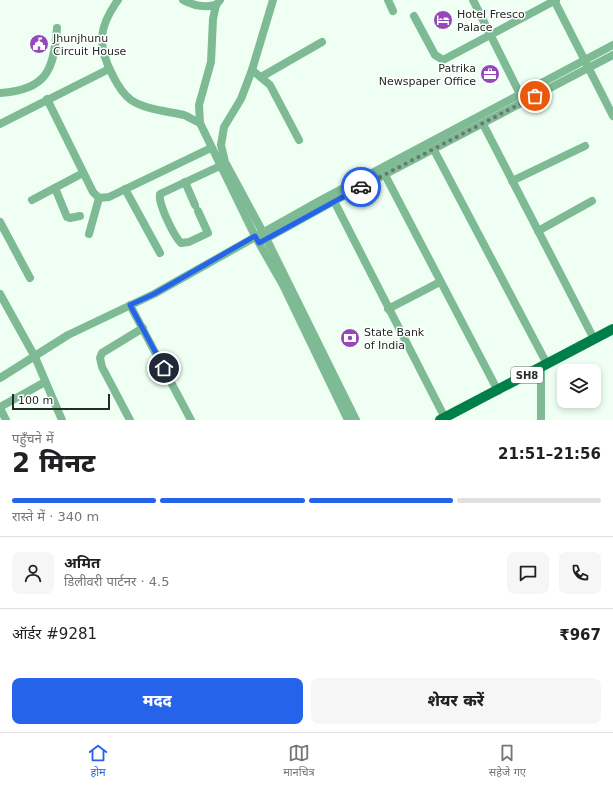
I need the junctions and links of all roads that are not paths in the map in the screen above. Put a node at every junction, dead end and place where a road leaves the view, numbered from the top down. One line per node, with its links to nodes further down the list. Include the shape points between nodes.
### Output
1 (118, 0): 17 (street, via 105,18 102,32 101,45)
2 (183, 0): 7 (street, via 199,7 208,7)
3 (273, 0): 18 (street)
4 (388, 0): 8 (street)
5 (473, 0): 11 (street)
6 (555, 0): 11 (street); 15 (street)
7 (218, 2): 24 (street, via 213,19 211,62 199,105)
8 (393, 11)
9 (414, 16): 11 (street, via 435,55 441,60 448,59)
10 (57, 28): 20 (street, via 50,67 42,80 18,91)
11 (491, 34): 21 (street)
12 (322, 42): 19 (street)
13 (613, 45): 15 (street)
14 (613, 55): 16 (street)
15 (584, 59): 16 (street); 21 (street)
16 (589, 68): 21 (street); 23 (street)
17 (109, 69): 22 (street); 24 (street, via 117,84 131,99 150,107 186,116)
18 (252, 70): 19 (street); 46 (street, via 241,99 224,127 221,145 225,162)
19 (261, 77): 27 (street, via 273,90)
20 (0, 93)
21 (522, 98): 26 (street); 46 (street)
22 (47, 99): 25 (street); 32 (street)
23 (613, 116)
24 (200, 123): 29 (street)
25 (0, 124)
26 (483, 124): 30 (street); 34 (street)
27 (299, 140)
28 (585, 146): 34 (street)
29 (211, 148): 31 (street); 37 (street)
30 (434, 150): 33 (street); 58 (street)
31 (220, 166): 35 (street); 47 (street)
32 (83, 173): 36 (street); 38 (street)
33 (385, 175): 40 (street); 50 (street)
34 (512, 181): 44 (street)
35 (185, 182): 35 (street, via 208,233 181,243 173,231 159,196 164,191)
36 (54, 188): 39 (street); 42 (street, via 67,217)
37 (125, 189): 38 (street, via 109,197); 48 (street)
38 (99, 198): 45 (street)
39 (32, 200)
40 (334, 201): 46 (street); 53 (street)
41 (592, 201): 44 (street)
42 (80, 216)
43 (0, 222): 49 (street)
44 (538, 231): 56 (street)
45 (89, 234)
46 (265, 235): 47 (street); 69 (street)
47 (257, 239): 52 (street); 68 (street, via 283,284)
48 (160, 253)
49 (30, 278)
50 (440, 282): 53 (street); 61 (street)
51 (0, 294): 57 (street)
52 (130, 305): 54 (street); 57 (street, via 68,336)
53 (388, 309): 64 (street)
54 (142, 328): 66 (street, via 102,353 100,358 102,367); 67 (street)
55 (613, 329): 56 (main road, SH8)
56 (594, 339): 58 (main road, SH8)
57 (35, 356): 59 (street); 60 (street)
58 (544, 366): 61 (main road, SH8); 70 (street)
59 (0, 378)
60 (45, 382): 62 (street); 63 (street)
61 (498, 391): 64 (main road, SH8)
62 (0, 408): 65 (street)
63 (60, 419)
64 (442, 419)
65 (6, 420)
66 (130, 420)
67 (191, 420)
68 (348, 420)
69 (356, 420)
70 (541, 420)

